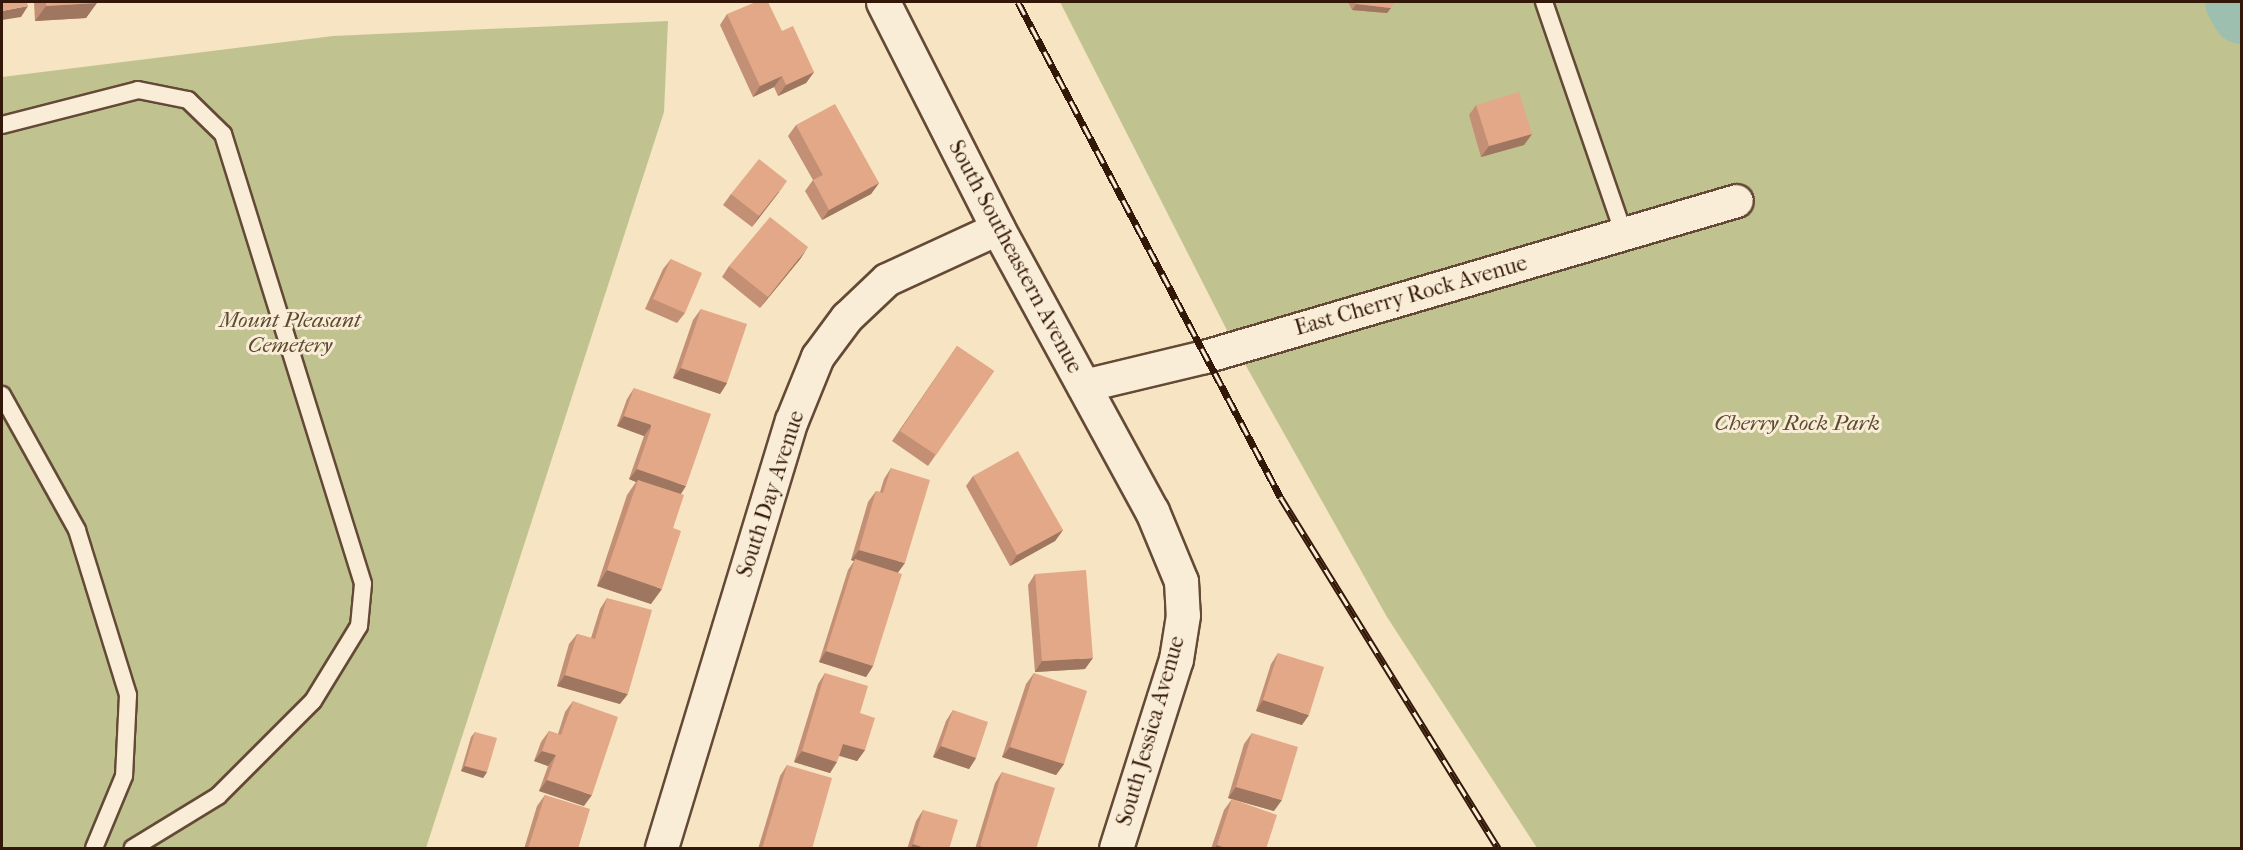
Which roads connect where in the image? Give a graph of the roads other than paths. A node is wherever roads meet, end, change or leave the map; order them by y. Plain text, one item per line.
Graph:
1 (883, 2) edge
2 (1544, 2) edge
3 (2, 125) edge
4 (1737, 201) dead end
5 (998, 229) junction
6 (1624, 234) junction
7 (1084, 386) junction
8 (2, 395) edge
9 (1152, 511) joint
10 (94, 849) edge
11 (133, 849) edge
12 (662, 849) edge
13 (1116, 849) edge

1 - 5 street, South Southeastern Avenue
2 - 6 lane
3 - 11 lane
4 - 6 street, East Cherry Rock Avenue
5 - 7 street, South Southeastern Avenue
5 - 12 street, South Day Avenue
6 - 7 street, East Cherry Rock Avenue
7 - 9 street, South Southeastern Avenue
8 - 10 lane
9 - 13 street, South Jessica Avenue

